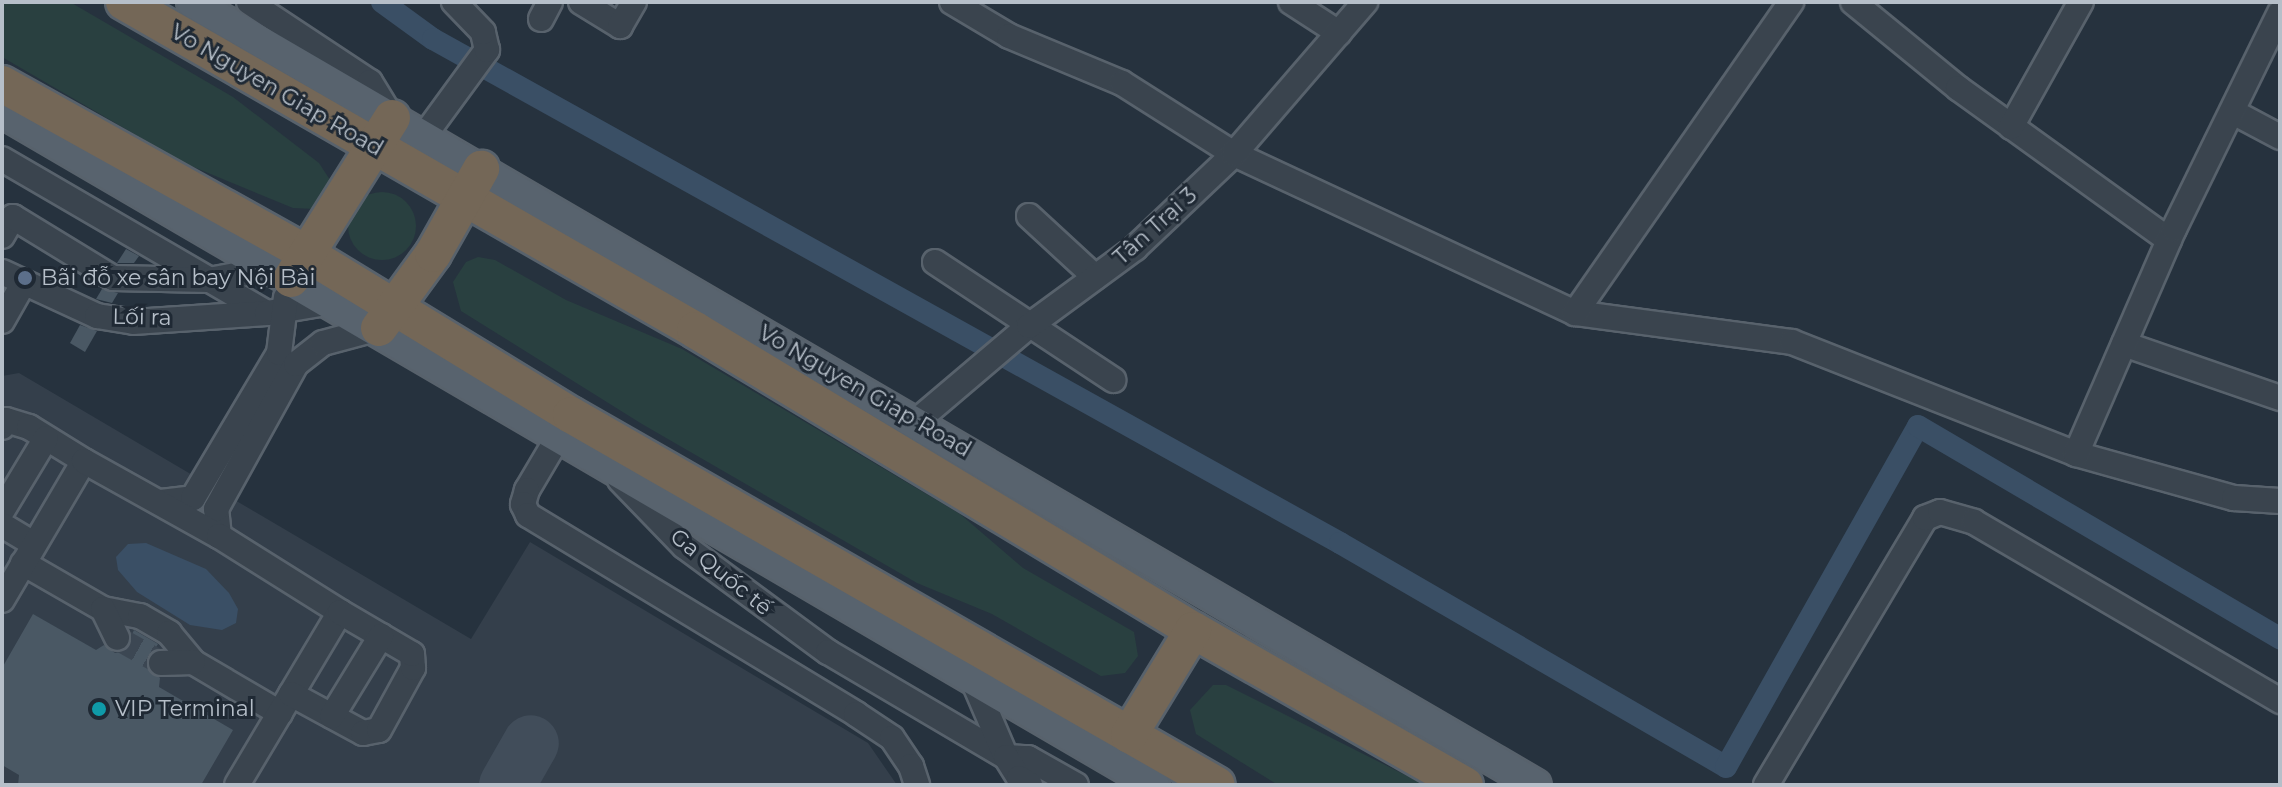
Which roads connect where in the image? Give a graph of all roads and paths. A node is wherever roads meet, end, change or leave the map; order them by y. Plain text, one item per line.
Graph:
1 (124, 2) edge
2 (192, 2) edge
3 (249, 2) edge
4 (581, 2) edge
5 (634, 2) edge
6 (952, 2) edge
7 (1291, 2) edge
8 (1365, 2) edge
9 (1791, 2) edge
10 (1853, 2) edge
11 (2081, 2) edge
12 (456, 3) edge
13 (2280, 13) edge
14 (1339, 33) junction
15 (2, 84) edge
16 (2, 112) edge
17 (2233, 112) junction
18 (2011, 127) junction
19 (383, 132) junction
20 (424, 136) junction
21 (2280, 137) edge
22 (1234, 154) junction
23 (2, 159) edge
24 (473, 184) junction
25 (1029, 216) dead end
26 (2, 236) edge
27 (2169, 240) junction
28 (935, 262) dead end
29 (1095, 277) junction
30 (13, 278) edge
31 (669, 278) junction
32 (209, 280) junction
33 (284, 285) junction
34 (1575, 313) junction
35 (389, 318) junction
36 (2, 321) edge
37 (1029, 326) junction
38 (695, 330) junction
39 (2124, 344) junction
40 (1113, 380) dead end
41 (2280, 398) edge
42 (918, 420) junction
43 (573, 426) junction
44 (2, 427) edge
45 (46, 438) junction
46 (2076, 454) junction
47 (84, 461) junction
48 (610, 469) junction
49 (2280, 501) edge
50 (161, 502) junction
51 (2, 511) edge
52 (2, 525) edge
53 (219, 536) junction
54 (29, 554) junction
55 (2, 600) edge
56 (103, 609) junction
57 (340, 612) junction
58 (1193, 630) junction
59 (381, 636) junction
60 (117, 638) tunnel mouth
61 (193, 662) junction
62 (161, 663) tunnel mouth
63 (973, 680) junction
64 (2280, 701) edge
65 (285, 704) junction
66 (332, 716) junction
67 (1129, 735) junction
68 (1006, 757) junction
69 (237, 785) edge
70 (917, 785) edge
71 (1030, 785) edge
72 (1076, 785) edge
73 (1154, 785) edge
74 (1217, 785) edge
75 (1465, 785) edge
76 (1536, 785) edge
77 (1766, 785) edge

1 - 19 highway, Vo Nguyen Giap Road
2 - 19 main road, Vo Nguyen Giap Road
3 - 19 street
4 - 5 street
6 - 22 street
7 - 14 street
8 - 14 street, Tân Trại 3
9 - 34 street
10 - 18 street
11 - 18 street
12 - 20 street
13 - 17 street
14 - 22 street, Tân Trại 3
15 - 33 highway
16 - 33 main road
17 - 21 street
17 - 27 street
18 - 27 street
19 - 20 main road, Vo Nguyen Giap Road
19 - 24 highway, Vo Nguyen Giap Road
19 - 33 highway
20 - 24 main road, Vo Nguyen Giap Road
22 - 29 street, Tân Trại 3
22 - 34 street
23 - 32 street, Lối ra
24 - 31 main road, Vo Nguyen Giap Road
24 - 35 highway
24 - 38 highway, Vo Nguyen Giap Road
25 - 29 street
26 - 32 street, Lối ra
27 - 39 street
28 - 37 street
29 - 37 street, Tân Trại 3
30 - 33 street, Lối ra
30 - 36 street, Lối ra
31 - 38 main road
31 - 42 main road, Vo Nguyen Giap Road
32 - 33 street, Lối ra
32 - 33 street, Lối ra
33 - 35 highway
33 - 35 main road
33 - 50 street
34 - 46 street
35 - 43 highway
35 - 53 street
37 - 40 street
37 - 42 street, Tân Trại 3
38 - 58 highway, Vo Nguyen Giap Road
39 - 41 street
39 - 46 street
42 - 76 main road, Vo Nguyen Giap Road
43 - 48 main road
43 - 67 highway
43 - 70 street
44 - 45 street
45 - 47 street
45 - 51 street
46 - 49 street
47 - 50 street
47 - 54 street
48 - 63 main road
48 - 68 street, Ga Quốc tế
50 - 53 street
52 - 54 street
53 - 57 street
54 - 55 street
54 - 56 street
56 - 60 street
56 - 61 street
57 - 59 street
57 - 65 street
58 - 67 highway
58 - 75 highway, Vo Nguyen Giap Road
59 - 66 street
59 - 66 street
61 - 62 street
61 - 65 street
63 - 68 street
63 - 73 main road
64 - 77 street
65 - 66 street
65 - 69 street
67 - 74 highway
68 - 71 street
68 - 72 street

